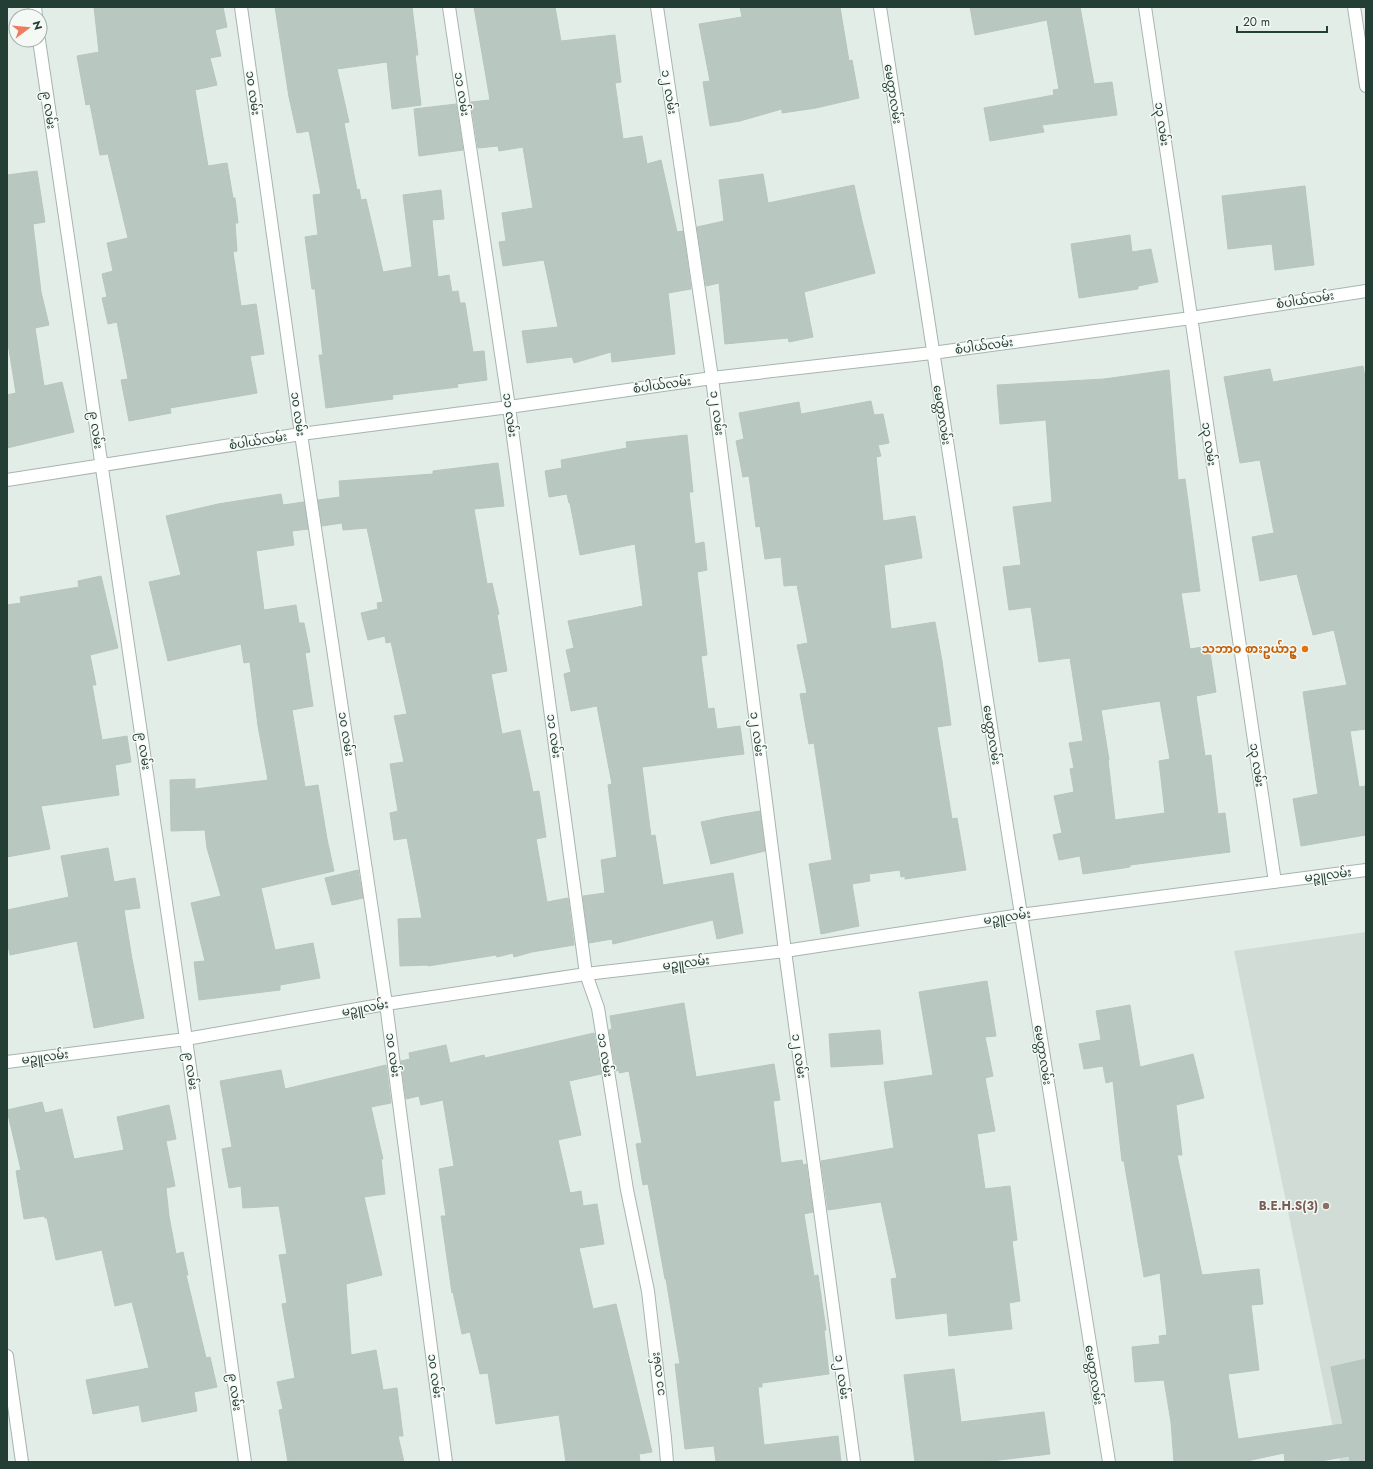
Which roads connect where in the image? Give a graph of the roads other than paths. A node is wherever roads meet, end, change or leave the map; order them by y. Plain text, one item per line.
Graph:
1 (240, 7) edge
2 (449, 7) edge
3 (657, 7) edge
4 (880, 7) edge
5 (1145, 7) edge
6 (1354, 7) edge
7 (40, 48) edge
8 (1366, 86) edge
9 (1366, 291) edge
10 (1191, 318) junction
11 (932, 353) junction
12 (712, 378) junction
13 (509, 407) junction
14 (300, 434) junction
15 (101, 466) junction
16 (7, 480) edge
17 (1366, 870) edge
18 (1275, 882) junction
19 (1020, 915) junction
20 (785, 951) junction
21 (586, 974) junction
22 (386, 1004) junction
23 (186, 1039) junction
24 (7, 1062) edge
25 (7, 1356) edge
26 (22, 1462) edge
27 (245, 1462) edge
28 (446, 1462) edge
29 (667, 1462) edge
30 (854, 1462) edge
31 (1109, 1462) edge

1 - 14 street, ၁၀ လမ်း
2 - 13 street, ၁၁ လမ်း
3 - 12 street, ၁၂ လမ်း
4 - 11 street, မေတ္တာလမ်း
5 - 10 street, ၁၃ လမ်း
6 - 8 street
7 - 15 street, ၉ လမ်း
9 - 10 street, စံပါယ်လမ်း
10 - 11 street, စံပါယ်လမ်း
10 - 18 street, ၁၃ လမ်း
11 - 12 street, စံပါယ်လမ်း
11 - 19 street, မေတ္တာလမ်း
12 - 13 street, စံပါယ်လမ်း
12 - 20 street, ၁၂ လမ်း
13 - 14 street, စံပါယ်လမ်း
13 - 21 street, ၁၁ လမ်း
14 - 15 street, စံပါယ်လမ်း
14 - 22 street, ၁၀ လမ်း
15 - 16 street, စံပါယ်လမ်း
15 - 23 street, ၉ လမ်း
17 - 18 street, မဉ္ဇူလမ်း
18 - 19 street, မဉ္ဇူလမ်း
19 - 20 street, မဉ္ဇူလမ်း
19 - 31 street, မေတ္တာလမ်း
20 - 21 street, မဉ္ဇူလမ်း
20 - 30 street, ၁၂ လမ်း
21 - 22 street, မဉ္ဇူလမ်း
21 - 29 street, ၁၁ လမ်း
22 - 23 street, မဉ္ဇူလမ်း
22 - 28 street, ၁၀ လမ်း
23 - 24 street, မဉ္ဇူလမ်း
23 - 27 street, ၉ လမ်း
25 - 26 street

